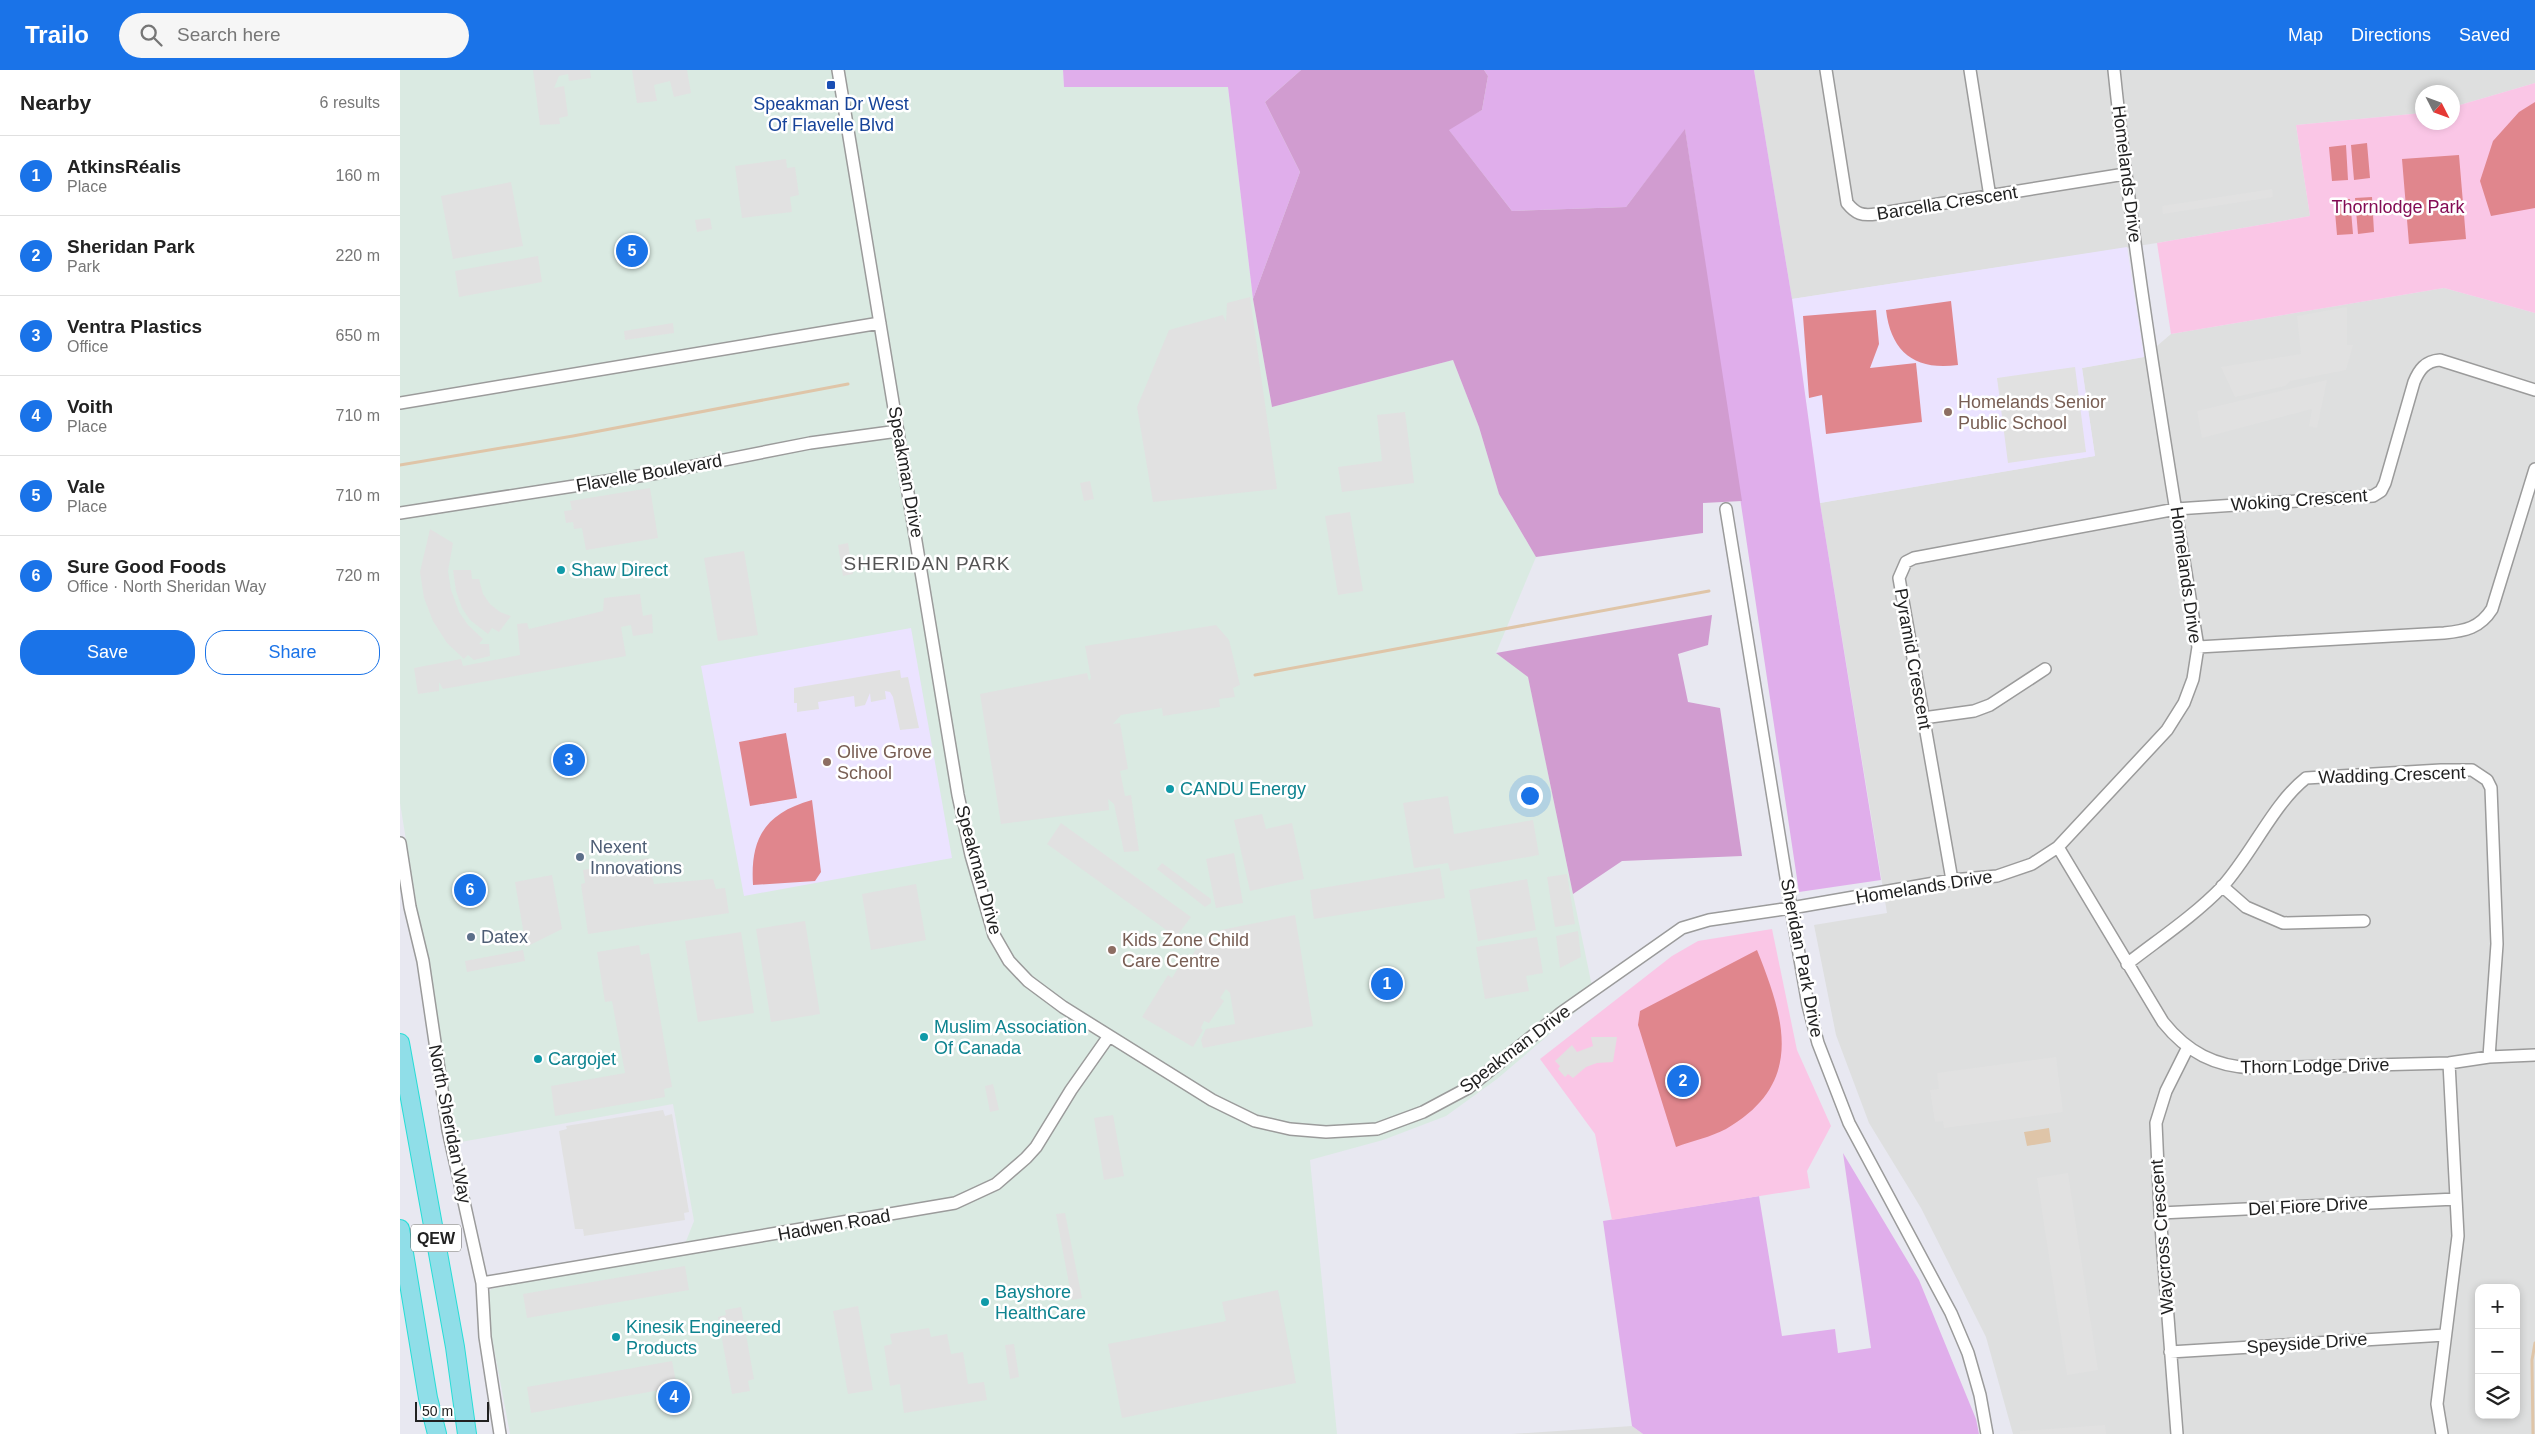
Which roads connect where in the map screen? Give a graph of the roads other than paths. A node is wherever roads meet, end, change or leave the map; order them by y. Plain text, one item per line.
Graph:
1 (838, 70) edge
2 (1826, 70) edge
3 (1970, 70) edge
4 (2114, 70) edge
5 (2125, 174) junction
6 (1990, 197) junction
7 (880, 323) junction
8 (2535, 390) edge
9 (400, 403) edge
10 (898, 431) junction
11 (2535, 469) edge
12 (1726, 509) dead end
13 (2176, 509) junction
14 (400, 513) edge
15 (2198, 647) junction
16 (2045, 669) dead end
17 (1923, 718) junction
18 (400, 843) edge
19 (2058, 847) junction
20 (1952, 880) junction
21 (2222, 886) junction
22 (1791, 908) junction
23 (2364, 921) dead end
24 (2128, 964) junction
25 (1109, 1036) junction
26 (400, 1043) edge
27 (2188, 1047) junction
28 (2535, 1055) edge
29 (2488, 1057) junction
30 (2449, 1063) junction
31 (2456, 1199) junction
32 (2160, 1213) junction
33 (400, 1228) edge
34 (482, 1283) junction
35 (2445, 1335) junction
36 (2170, 1352) junction
37 (428, 1398) junction
38 (424, 1434) edge
39 (437, 1434) edge
40 (467, 1434) edge
41 (500, 1434) edge
42 (1988, 1434) edge
43 (2177, 1434) edge
44 (2442, 1434) edge

1 - 7 street, Speakman Drive
2 - 6 street, Barcella Crescent
3 - 6 street
4 - 5 street, Homelands Drive
5 - 6 street, Barcella Crescent
5 - 13 street, Homelands Drive
7 - 9 street
7 - 10 street, Speakman Drive
8 - 13 street, Woking Crescent
10 - 14 street, Flavelle Boulevard
10 - 25 street, Speakman Drive
11 - 15 street
12 - 22 street, Sheridan Park Drive
13 - 15 street, Homelands Drive
13 - 17 street, Pyramid Crescent
15 - 19 street, Homelands Drive
16 - 17 street
17 - 20 street, Pyramid Crescent
18 - 34 street, North Sheridan Way
19 - 20 street, Homelands Drive
19 - 24 street, Thorn Lodge Drive
20 - 22 street, Homelands Drive
21 - 23 street
21 - 24 street, Wadding Crescent
21 - 29 street, Wadding Crescent
22 - 25 street, Speakman Drive
22 - 42 street, Sheridan Park Drive
24 - 27 street, Thorn Lodge Drive
25 - 34 street, Hadwen Road
26 - 40 highway, QEW
27 - 30 street, Thorn Lodge Drive
27 - 32 street, Waycross Crescent
28 - 29 street, Thorn Lodge Drive
29 - 30 street, Thorn Lodge Drive
30 - 31 street
31 - 32 street, Del Fiore Drive
31 - 35 street
32 - 36 street, Waycross Crescent
33 - 37 highway, QEW
34 - 41 street, North Sheridan Way
35 - 36 street, Speyside Drive
35 - 44 street
36 - 43 street, Waycross Crescent
37 - 38 highway
37 - 39 highway, QEW

